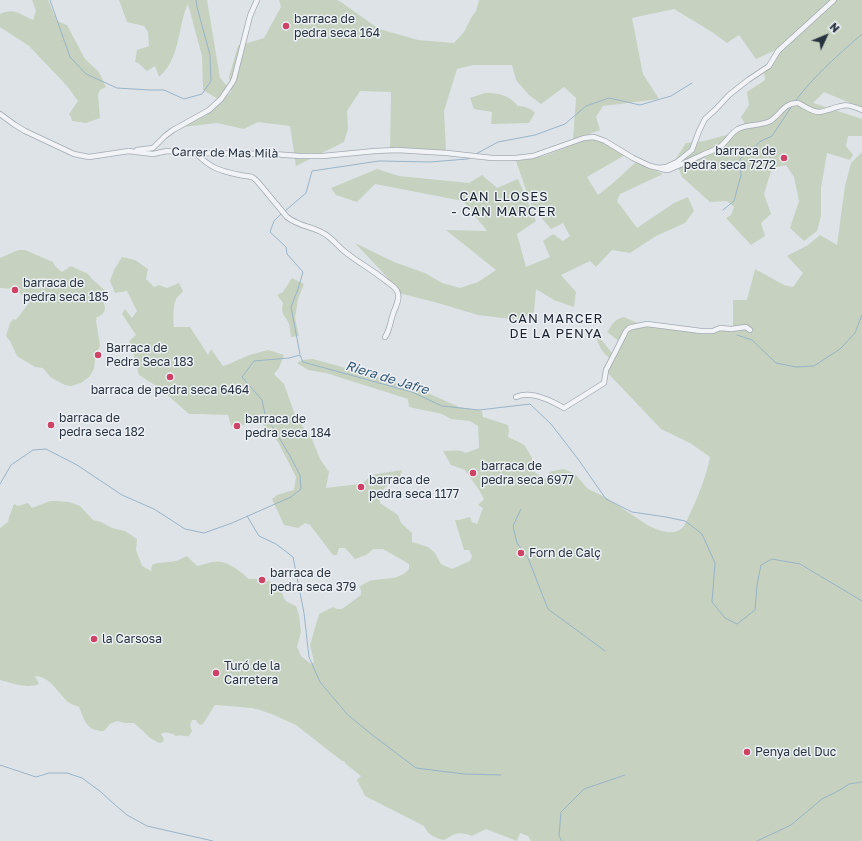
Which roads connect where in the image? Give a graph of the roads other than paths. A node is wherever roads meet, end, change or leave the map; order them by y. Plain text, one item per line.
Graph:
1 (257, 0) edge
2 (834, 0) edge
3 (862, 110) edge
4 (0, 114) edge
5 (128, 151) junction
6 (196, 153) junction
7 (659, 168) junction
8 (750, 330) dead end
9 (385, 337) dead end
10 (516, 397) dead end

1 - 5 street
2 - 7 street
3 - 7 street
4 - 5 street
5 - 6 street, Carrer de Mas Milà
6 - 7 street, Carrer de Mas Milà
6 - 9 street
8 - 10 street

